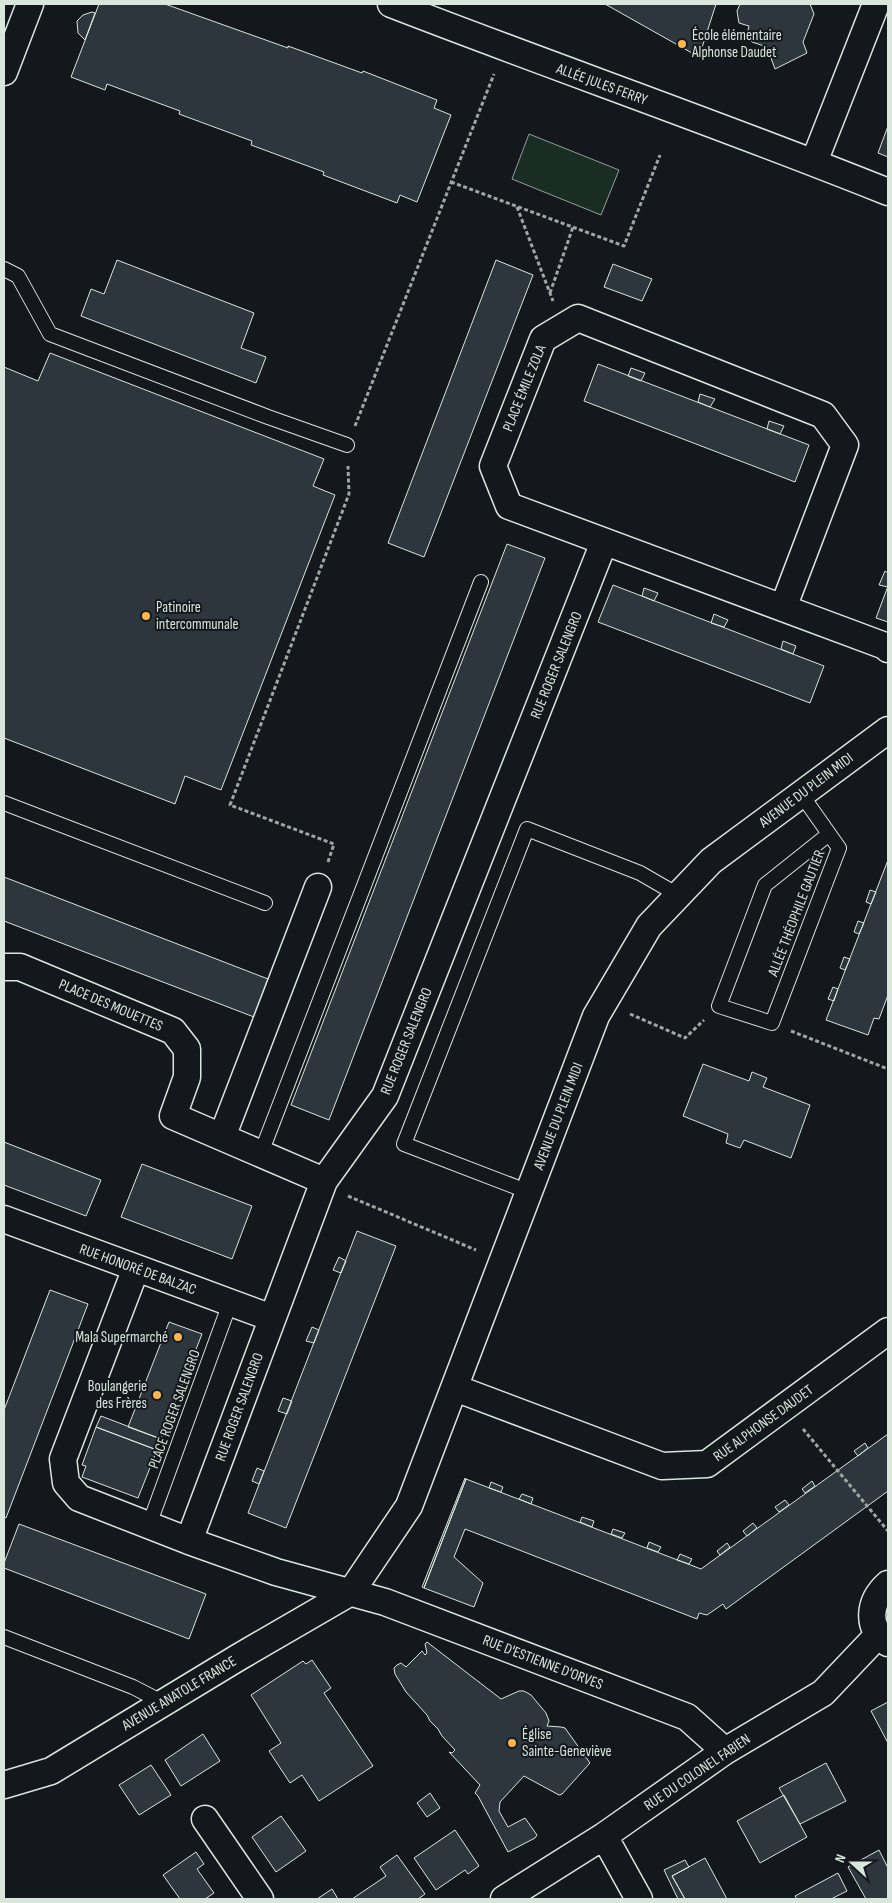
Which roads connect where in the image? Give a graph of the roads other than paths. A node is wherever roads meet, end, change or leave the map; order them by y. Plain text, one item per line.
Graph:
1 (30, 4) edge
2 (391, 4) edge
3 (876, 4) edge
4 (4, 72) edge
5 (814, 162) junction
6 (888, 192) edge
7 (4, 269) edge
8 (348, 445) road end
9 (604, 542) junction
10 (481, 582) dead end
11 (783, 608) junction
12 (888, 649) edge
13 (888, 730) edge
14 (801, 794) junction
15 (4, 803) edge
16 (829, 834) junction
17 (318, 887) road end
18 (678, 895) junction
19 (265, 903) dead end
20 (4, 967) edge
21 (222, 1137) junction
22 (261, 1154) junction
23 (324, 1180) junction
24 (528, 1192) junction
25 (4, 1219) edge
26 (136, 1268) junction
27 (230, 1303) junction
28 (272, 1318) junction
29 (888, 1331) edge
30 (455, 1388) junction
31 (149, 1525) junction
32 (189, 1541) junction
33 (888, 1584) edge
34 (351, 1592) junction
35 (4, 1637) edge
36 (883, 1638) edge
37 (164, 1703) junction
38 (725, 1751) junction
39 (4, 1785) edge
40 (205, 1820) dead end
41 (604, 1836) junction
42 (260, 1899) edge
43 (504, 1899) edge
44 (639, 1899) edge

1 - 4 street
2 - 5 street, ALLÉE JULES FERRY
3 - 5 street
5 - 6 street, ALLÉE JULES FERRY
7 - 8 lane
9 - 11 street, PLACE ÉMILE ZOLA
9 - 11 street, PLACE ÉMILE ZOLA
9 - 23 street, RUE ROGER SALENGRO
10 - 22 lane
11 - 12 street, PLACE ÉMILE ZOLA
13 - 14 street, AVENUE DU PLEIN MIDI
14 - 16 lane, ALLÉE THÉOPHILE GAUTIER
14 - 18 street, AVENUE DU PLEIN MIDI
15 - 19 lane
16 - 16 lane, ALLÉE THÉOPHILE GAUTIER
17 - 21 street
18 - 24 street, AVENUE DU PLEIN MIDI
18 - 24 lane
20 - 21 street, PLACE DES MOUETTES
21 - 22 street, PLACE DES MOUETTES
22 - 23 street, PLACE DES MOUETTES
23 - 28 street, RUE ROGER SALENGRO
24 - 30 street, AVENUE DU PLEIN MIDI
25 - 26 street, RUE HONORÉ DE BALZAC
26 - 27 street, RUE HONORÉ DE BALZAC
26 - 31 street
27 - 28 street, RUE HONORÉ DE BALZAC
27 - 31 lane, PLACE ROGER SALENGRO
28 - 32 street, RUE ROGER SALENGRO
29 - 30 street, RUE ALPHONSE DAUDET
30 - 34 street, AVENUE DU PLEIN MIDI
31 - 32 street
32 - 34 street
33 - 36 street, RUE DU COLONEL FABIEN
34 - 37 street, AVENUE ANATOLE FRANCE
34 - 38 street, RUE D'ESTIENNE D'ORVES
35 - 37 lane
36 - 38 street, RUE DU COLONEL FABIEN
37 - 39 street, AVENUE ANATOLE FRANCE
38 - 41 street, RUE DU COLONEL FABIEN
40 - 42 street
41 - 43 street, RUE DU COLONEL FABIEN
41 - 44 street

